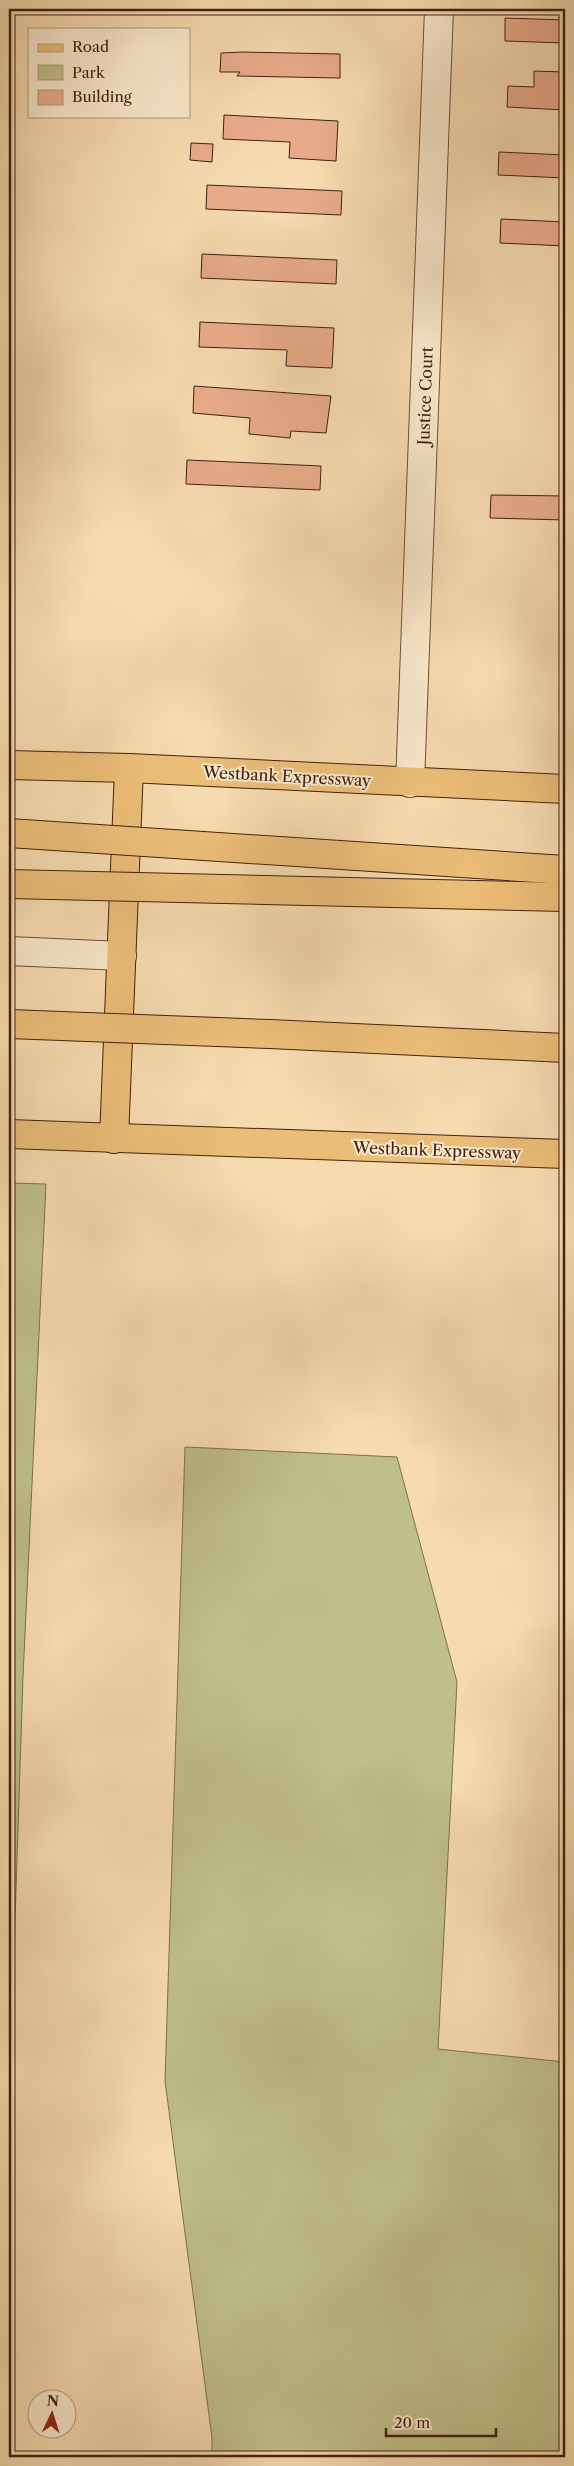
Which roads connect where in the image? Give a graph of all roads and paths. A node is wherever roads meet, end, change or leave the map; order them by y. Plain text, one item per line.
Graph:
1 (439, 9) edge
2 (9, 765) edge
3 (129, 768) junction
4 (410, 783) junction
5 (565, 789) edge
6 (9, 833) edge
7 (565, 870) edge
8 (9, 884) edge
9 (565, 897) edge
10 (9, 951) edge
11 (122, 956) junction
12 (9, 1024) edge
13 (270, 1034) junction
14 (9, 1038) edge
15 (565, 1048) edge
16 (9, 1134) edge
17 (114, 1139) junction
18 (565, 1154) edge

1 - 4 street, Justice Court
2 - 3 main road, Westbank Expressway
3 - 4 main road, Westbank Expressway
3 - 11 main road
4 - 5 main road, Westbank Expressway
6 - 7 main road, bridge
8 - 9 main road, bridge
10 - 11 street
11 - 17 main road
12 - 13 main road, bridge
13 - 14 main road, bridge
13 - 15 main road
16 - 17 main road, Westbank Expressway
17 - 18 main road, Westbank Expressway

